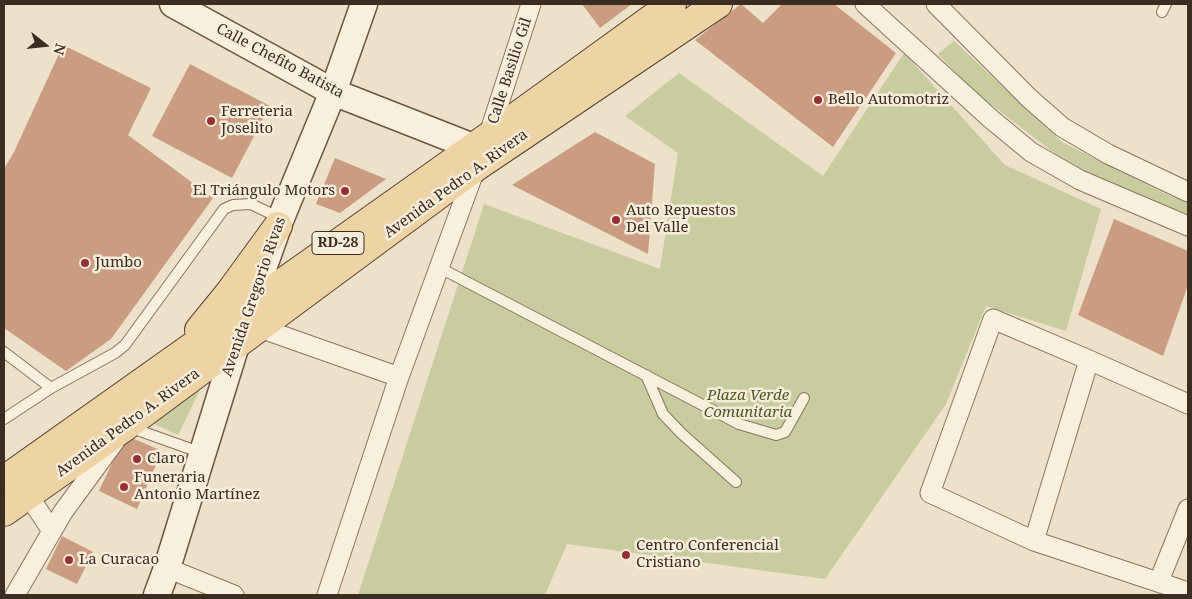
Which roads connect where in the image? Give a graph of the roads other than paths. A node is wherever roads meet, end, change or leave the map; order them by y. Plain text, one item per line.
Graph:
1 (173, 4) edge
2 (364, 4) edge
3 (531, 4) edge
4 (672, 4) edge
5 (718, 4) edge
6 (865, 4) edge
7 (936, 4) edge
8 (333, 92) junction
9 (479, 151) junction
10 (1188, 192) edge
11 (280, 222) junction
12 (1188, 226) edge
13 (440, 268) junction
14 (255, 316) junction
15 (236, 345) junction
16 (4, 352) edge
17 (179, 356) junction
18 (1089, 360) junction
19 (646, 375) junction
20 (399, 377) junction
21 (51, 388) junction
22 (804, 398) dead end
23 (1188, 404) edge
24 (4, 419) edge
25 (126, 426) junction
26 (202, 453) junction
27 (4, 480) edge
28 (736, 482) dead end
29 (28, 495) junction
30 (1188, 509) edge
31 (4, 512) edge
32 (52, 531) junction
33 (1034, 541) junction
34 (167, 568) junction
35 (1158, 581) junction
36 (1188, 592) edge
37 (14, 595) edge
38 (157, 595) edge
39 (234, 595) edge
40 (327, 595) edge

1 - 8 main road, Calle Chefito Batista
2 - 8 main road, Avenida Gregorio Rivas
3 - 9 street, Calle Basilio Gil
4 - 9 main road, Avenida Pedro A. Rivera / RD-28
5 - 9 main road, Avenida Pedro A. Rivera / RD-28
6 - 12 street
7 - 10 street
8 - 9 main road, Calle Chefito Batista
8 - 11 main road, Avenida Gregorio Rivas
9 - 13 street, Calle Basilio Gil
9 - 14 main road, Avenida Pedro A. Rivera / RD-28
11 - 14 main road, Avenida Gregorio Rivas
11 - 17 main road
11 - 21 lane
13 - 19 lane
13 - 20 street, Calle Basilio Gil
14 - 15 main road, Avenida Pedro A. Rivera / RD-28
14 - 17 main road, Avenida Pedro A. Rivera / RD-28
14 - 20 street
15 - 25 main road, Avenida Pedro A. Rivera / RD-28
15 - 26 main road, Avenida Gregorio Rivas
16 - 21 lane
17 - 27 main road, Avenida Pedro A. Rivera / RD-28
18 - 23 street
18 - 33 street
18 - 33 street
19 - 22 lane
19 - 28 lane
20 - 40 street, Calle Basilio Gil
21 - 24 lane
25 - 26 lane
25 - 29 main road, Avenida Pedro A. Rivera / RD-28
25 - 32 street
26 - 34 main road, Avenida Gregorio Rivas
29 - 31 main road, Avenida Pedro A. Rivera / RD-28
29 - 32 street
30 - 35 street
32 - 37 street
33 - 35 street
34 - 38 main road, Avenida Gregorio Rivas
34 - 39 street
35 - 36 street

